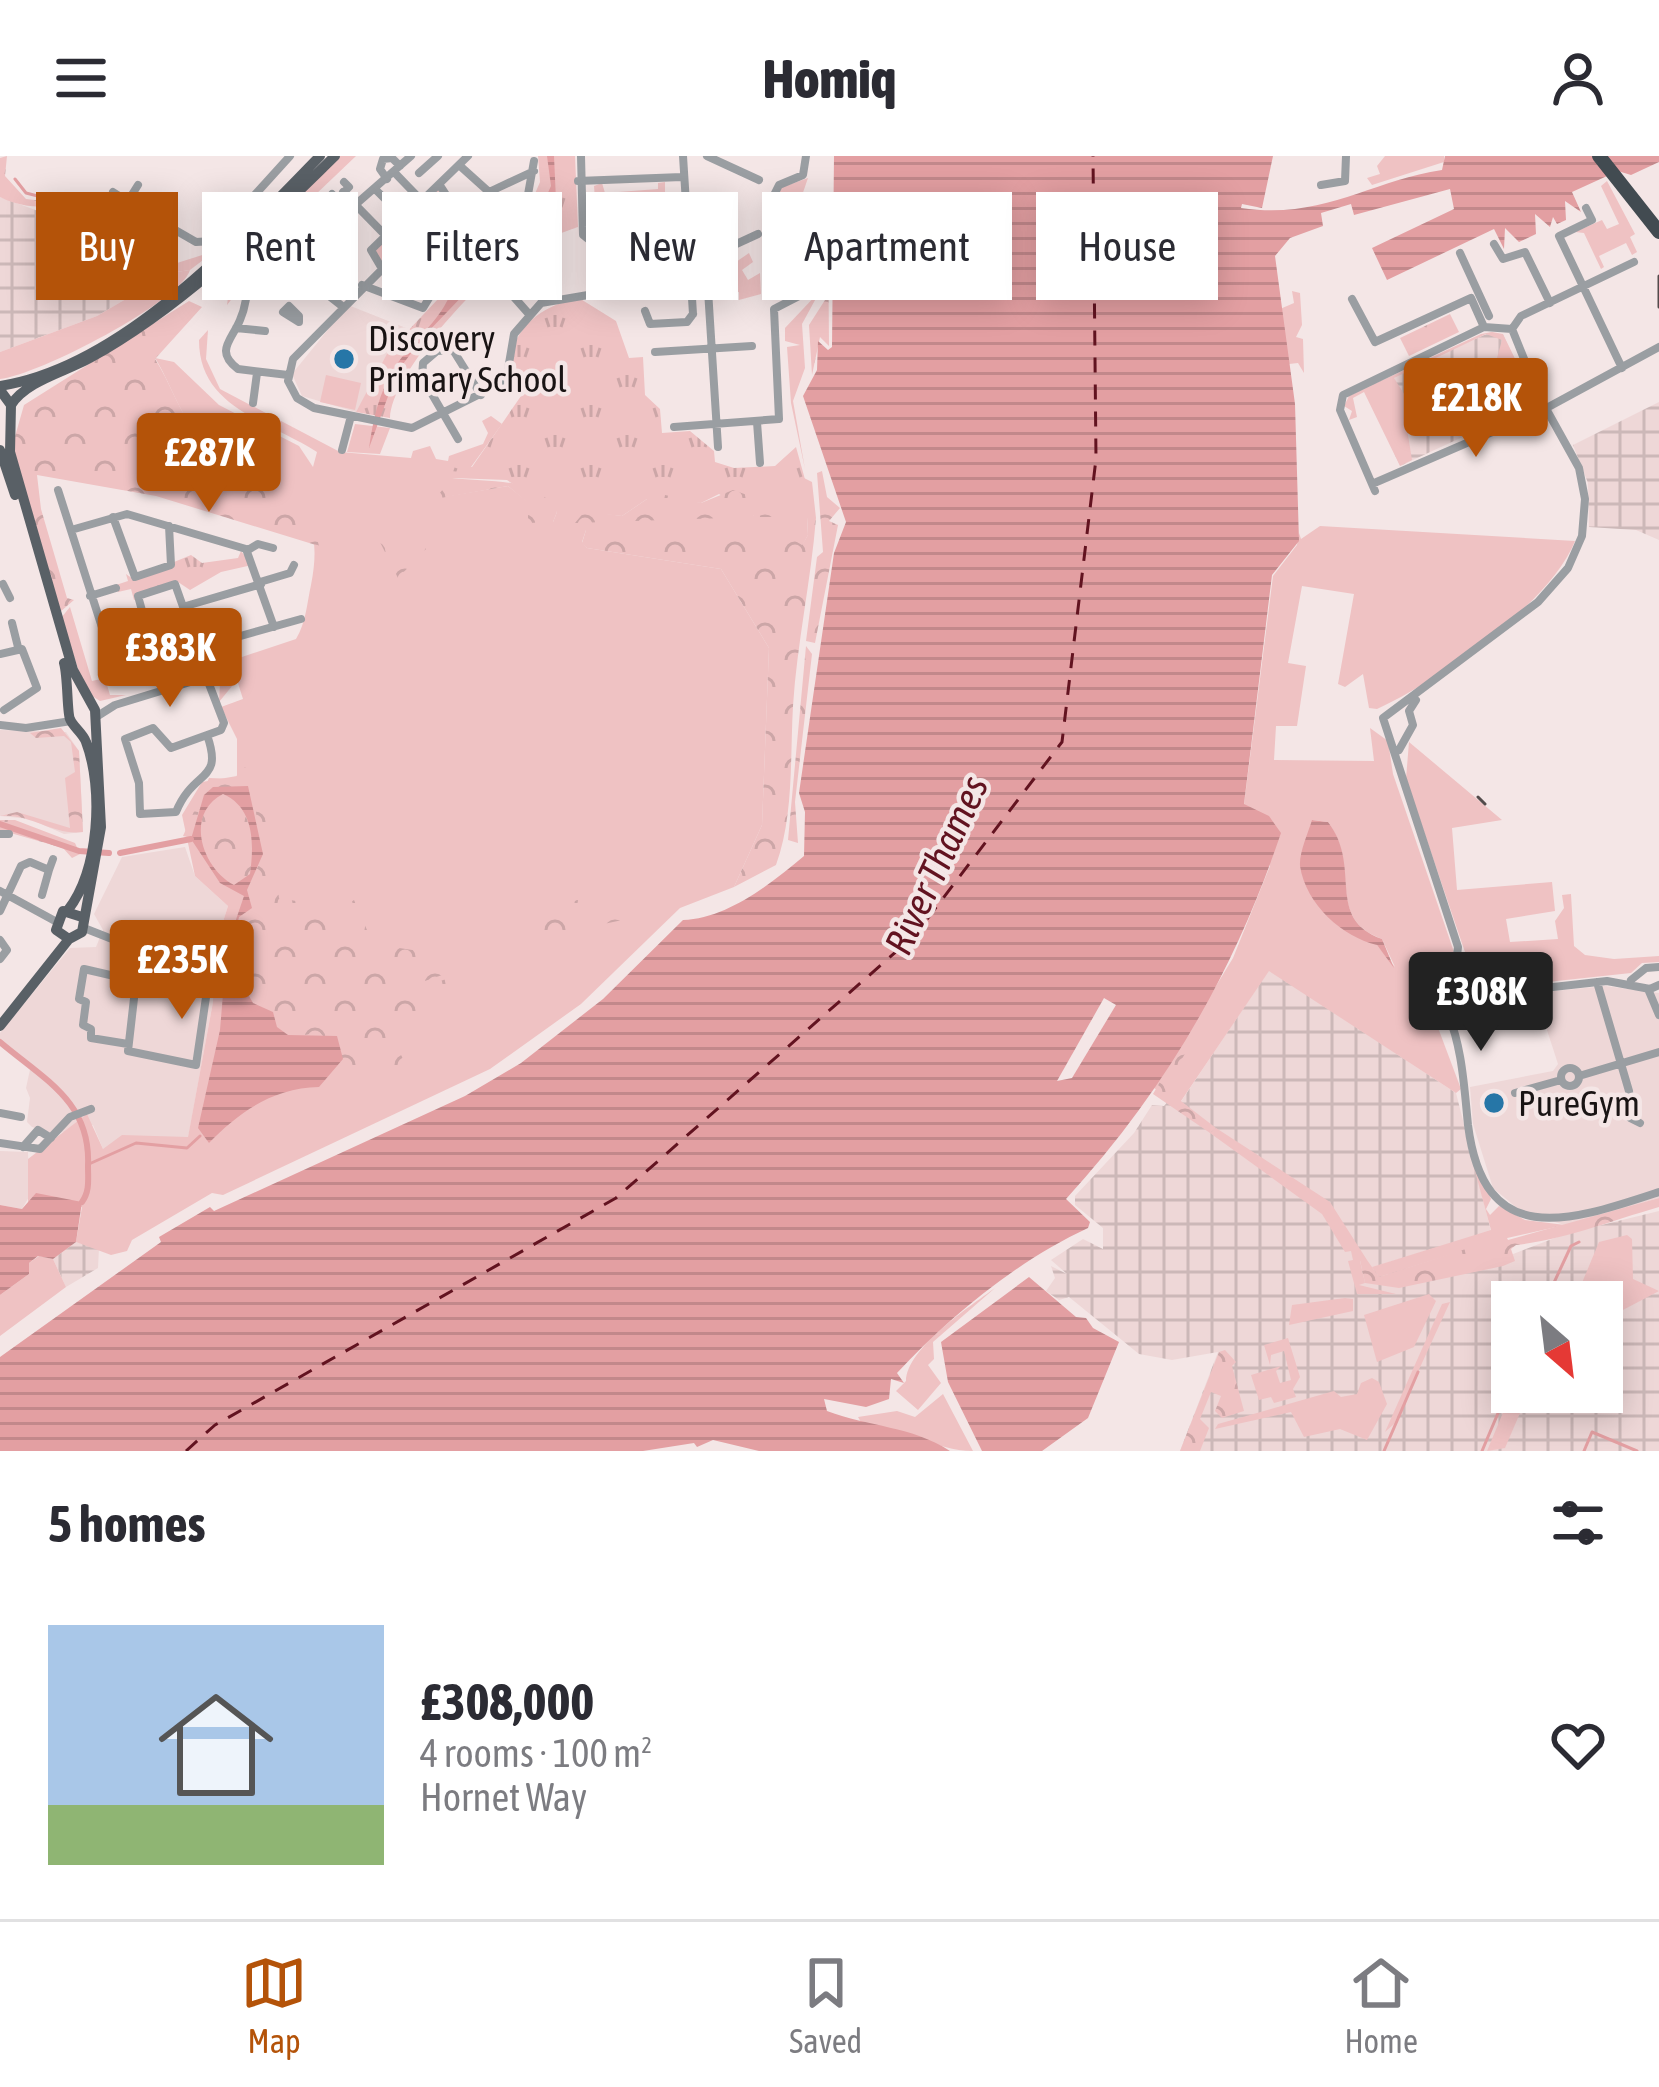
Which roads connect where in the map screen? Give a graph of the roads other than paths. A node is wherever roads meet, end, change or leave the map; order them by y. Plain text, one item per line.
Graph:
1 (290, 156) edge
2 (320, 156) edge
3 (335, 156) edge
4 (411, 156) edge
5 (468, 156) edge
6 (581, 156) edge
7 (683, 156) edge
8 (707, 156) edge
9 (806, 156) edge
10 (1346, 156) edge
11 (1599, 156) edge
12 (434, 157) edge
13 (733, 160) edge
14 (459, 165) junction
15 (394, 172) junction
16 (419, 173) dead end
17 (682, 177) junction
18 (759, 180) dead end
19 (578, 181) junction
20 (439, 184) junction
21 (138, 185) dead end
22 (1321, 185) dead end
23 (340, 189) dead end
24 (376, 190) junction
25 (134, 192) edge
26 (343, 192) edge
27 (413, 192) edge
28 (431, 192) edge
29 (446, 192) edge
30 (529, 192) edge
31 (683, 192) edge
32 (382, 196) edge
33 (358, 204) edge
34 (358, 208) edge
35 (1586, 208) dead end
36 (584, 223) joint
37 (1659, 229) edge
38 (586, 230) edge
39 (178, 232) edge
40 (382, 232) edge
41 (758, 233) dead end
42 (382, 240) edge
43 (738, 243) edge
44 (1494, 244) dead end
45 (1460, 253) dead end
46 (1634, 262) dead end
47 (380, 267) joint
48 (362, 285) junction
49 (1583, 286) junction
50 (586, 290) edge
51 (382, 293) edge
52 (1352, 299) dead end
53 (241, 300) edge
54 (336, 300) edge
55 (399, 300) edge
56 (427, 300) edge
57 (517, 300) edge
58 (691, 300) edge
59 (709, 300) edge
60 (1550, 302) junction
61 (342, 306) junction
62 (645, 311) dead end
63 (529, 313) junction
64 (710, 313) junction
65 (693, 314) junction
66 (1489, 316) dead end
67 (299, 322) dead end
68 (1484, 327) junction
69 (236, 328) junction
70 (1512, 329) junction
71 (252, 332) dead end
72 (314, 336) junction
73 (1659, 343) edge
74 (752, 346) dead end
75 (712, 348) junction
76 (655, 352) dead end
77 (1622, 368) junction
78 (257, 373) junction
79 (288, 375) junction
80 (0, 388) edge
81 (481, 395) junction
82 (254, 403) dead end
83 (11, 405) junction
84 (1544, 407) junction
85 (446, 413) junction
86 (346, 416) junction
87 (10, 420) junction
88 (757, 422) junction
89 (716, 424) junction
90 (674, 427) dead end
91 (0, 434) edge
92 (458, 439) dead end
93 (718, 447) dead end
94 (342, 450) dead end
95 (0, 451) edge
96 (760, 463) dead end
97 (58, 490) dead end
98 (113, 518) junction
99 (170, 526) junction
100 (70, 530) junction
101 (273, 548) dead end
102 (248, 550) junction
103 (294, 565) dead end
104 (1, 583) edge
105 (261, 583) junction
106 (116, 588) dead end
107 (90, 596) junction
108 (10, 598) dead end
109 (186, 606) junction
110 (301, 619) dead end
111 (12, 623) dead end
112 (274, 627) junction
113 (18, 647) junction
114 (199, 649) junction
115 (0, 654) edge
116 (156, 662) junction
117 (212, 675) junction
118 (1421, 694) junction
119 (1398, 706) junction
120 (1409, 711) junction
121 (92, 712) junction
122 (3, 713) edge
123 (72, 715) junction
124 (207, 735) junction
125 (1405, 735) junction
126 (1393, 736) junction
127 (1398, 751) junction
128 (94, 852) junction
129 (52, 859) dead end
130 (49, 870) junction
131 (4, 893) edge
132 (42, 895) dead end
133 (0, 911) edge
134 (69, 925) junction
135 (0, 940) edge
136 (148, 954) junction
137 (0, 959) edge
138 (1657, 968) edge
139 (1455, 973) junction
140 (1641, 973) junction
141 (1630, 981) junction
142 (1597, 982) junction
143 (1445, 986) junction
144 (137, 987) junction
145 (1458, 987) junction
146 (1645, 987) junction
147 (1659, 989) edge
148 (1476, 993) junction
149 (1459, 1003) junction
150 (1444, 1005) junction
151 (0, 1015) edge
152 (1659, 1015) edge
153 (1452, 1022) junction
154 (0, 1026) edge
155 (132, 1050) junction
156 (1659, 1052) edge
157 (1621, 1063) junction
158 (1515, 1093) dead end
159 (1631, 1096) dead end
160 (88, 1110) dead end
161 (0, 1113) edge
162 (21, 1117) dead end
163 (51, 1138) junction
164 (0, 1142) edge
165 (23, 1147) junction
166 (1659, 1192) edge

1 - 39 street
2 - 80 main road
3 - 83 main road
4 - 15 street
5 - 14 street
6 - 19 street
7 - 17 street
8 - 13 street
9 - 88 street
10 - 22 street
11 - 37 highway
12 - 16 street
13 - 18 street
14 - 20 street
14 - 30 street
15 - 24 street
15 - 27 street
17 - 19 street
17 - 31 street
19 - 36 street
20 - 28 street
20 - 29 street
21 - 25 street
23 - 26 street
24 - 32 street
24 - 33 street
34 - 40 street
35 - 49 street
36 - 38 street
41 - 43 street
42 - 47 street
44 - 60 street
45 - 66 street
46 - 49 street
47 - 48 street
48 - 51 street
48 - 61 street
49 - 60 street
49 - 77 street
50 - 63 street
52 - 68 street
53 - 69 street
54 - 61 street
55 - 56 street
57 - 63 street
58 - 65 street
59 - 64 street
60 - 70 street
61 - 72 street
62 - 65 street
63 - 81 street
64 - 65 street
64 - 75 street
67 - 72 street
68 - 70 street
68 - 84 street
69 - 71 street
69 - 78 street
70 - 84 street
72 - 79 street
73 - 77 street
74 - 75 street
75 - 76 street
75 - 89 street
77 - 84 street
78 - 79 street
78 - 82 street
79 - 86 street
80 - 83 main road
81 - 85 street
81 - 85 street
83 - 87 main road
84 - 118 street
85 - 86 street
85 - 92 street
86 - 94 street
87 - 91 main road
87 - 121 main road
88 - 89 street
88 - 96 street
89 - 90 street
89 - 93 street
95 - 123 main road
97 - 100 street
98 - 99 street
98 - 99 street
98 - 100 street
99 - 102 street
100 - 107 street
101 - 102 street
102 - 105 street
103 - 105 street
104 - 108 street
105 - 109 street
105 - 112 street
106 - 107 street
107 - 116 street
109 - 114 street
109 - 116 street
110 - 112 street
111 - 113 street
112 - 114 street
113 - 115 street
113 - 122 street
114 - 116 street
114 - 117 street
117 - 121 street
117 - 124 street
118 - 119 street
118 - 120 street
119 - 120 street
119 - 126 street
120 - 125 street
121 - 123 main road
121 - 123 main road
121 - 128 main road
122 - 123 street
123 - 128 main road
124 - 124 street
125 - 126 street
125 - 127 street
126 - 127 street
127 - 139 street
128 - 134 main road
129 - 130 street
130 - 131 street
130 - 132 street
131 - 133 street
131 - 134 street
134 - 136 street
134 - 151 main road
134 - 154 main road
135 - 137 street
136 - 144 street
136 - 155 street
138 - 140 street
139 - 143 street
139 - 145 street
140 - 141 street
140 - 146 street
141 - 142 street
141 - 146 street
142 - 148 street
142 - 157 street
143 - 145 street
143 - 150 street
144 - 155 street
144 - 155 street
145 - 148 street
145 - 149 street
146 - 147 street
146 - 152 street
148 - 149 street
149 - 150 street
149 - 153 street
150 - 153 street
153 - 166 street
156 - 157 street
157 - 158 street
157 - 159 street
160 - 163 street
161 - 162 street
163 - 165 street
163 - 165 street
164 - 165 street

